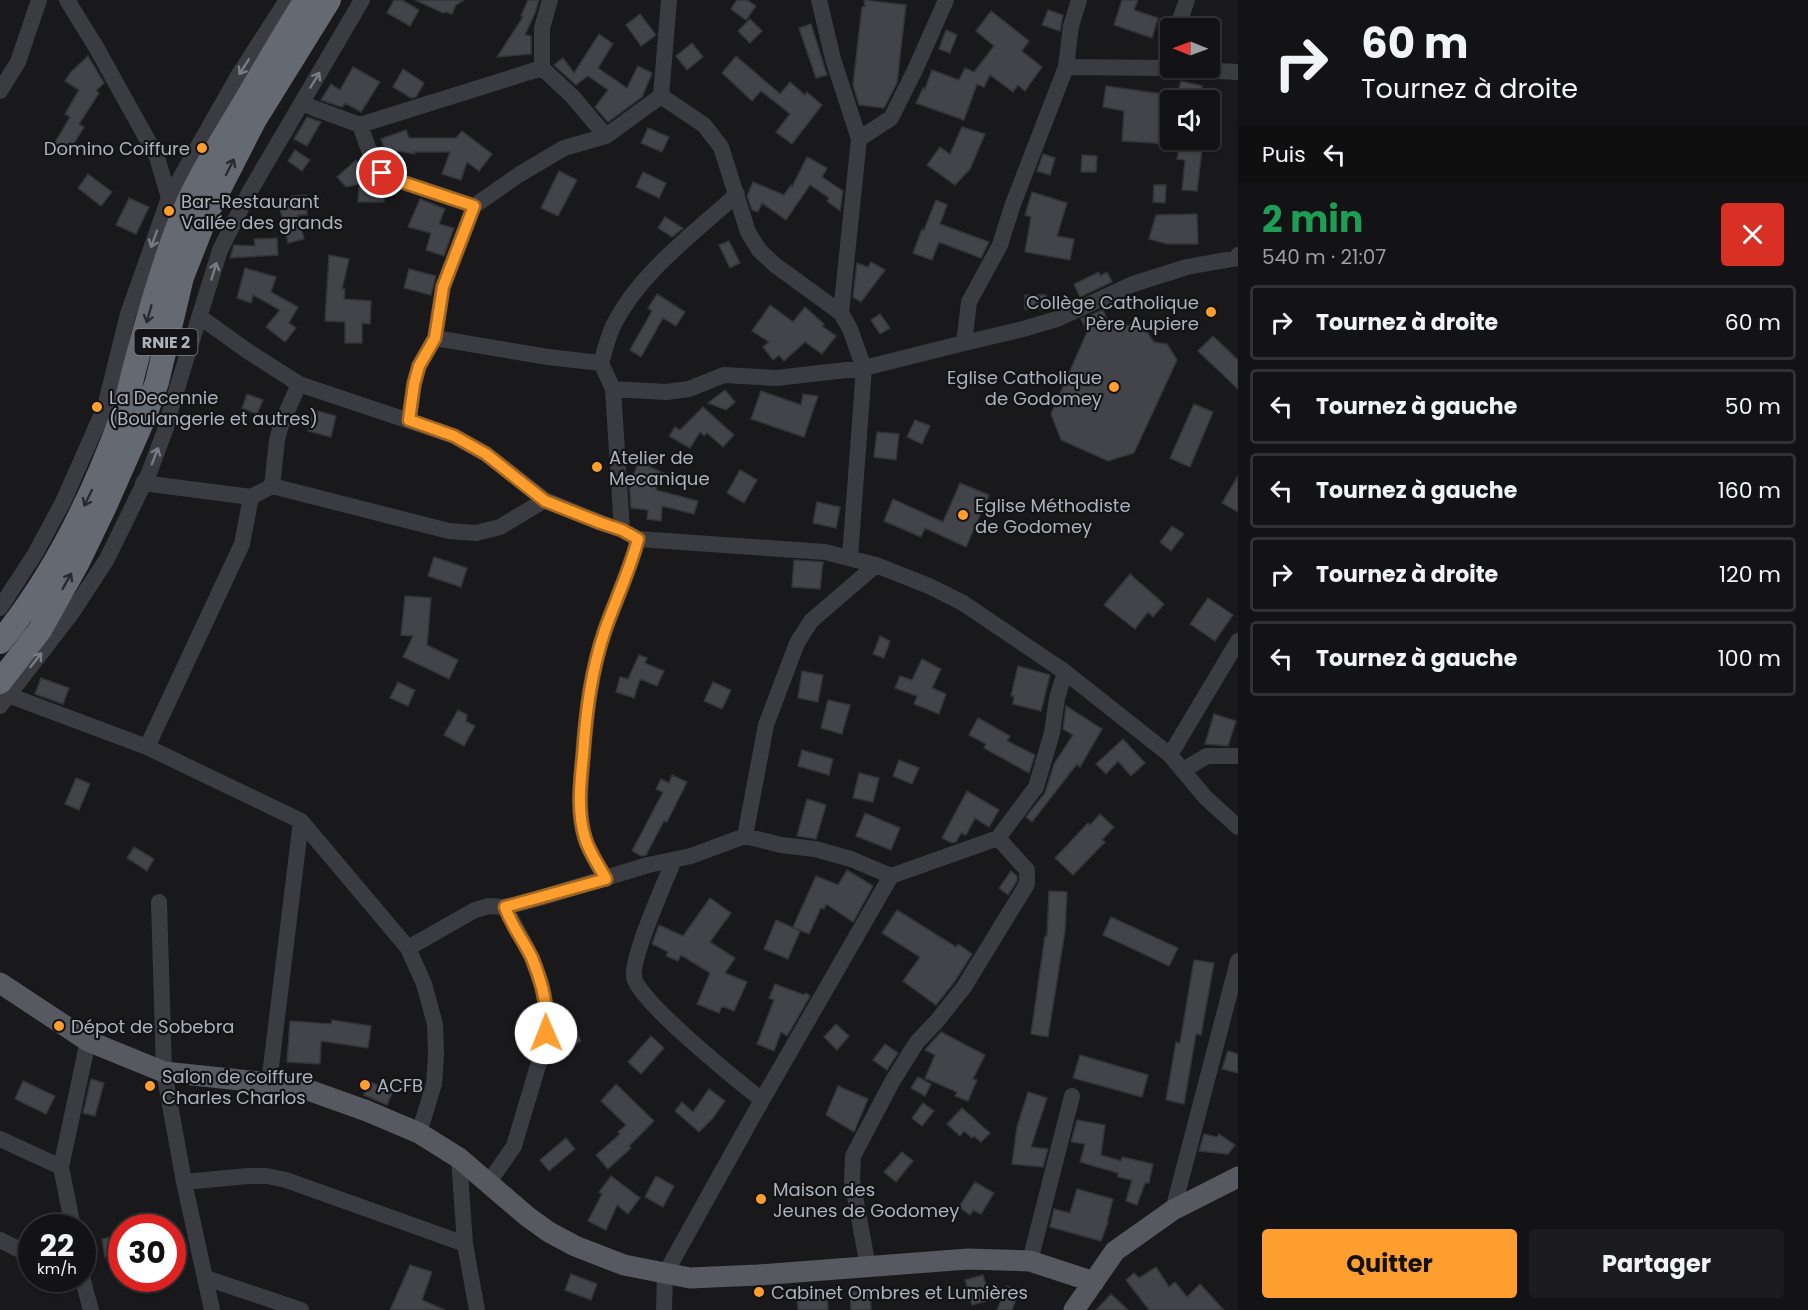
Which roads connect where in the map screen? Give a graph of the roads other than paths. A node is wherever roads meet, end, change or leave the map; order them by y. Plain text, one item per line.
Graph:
1 (39, 0) edge
2 (67, 0) edge
3 (287, 0) edge
4 (306, 0) edge
5 (329, 0) edge
6 (362, 0) edge
7 (550, 0) edge
8 (669, 0) edge
9 (819, 0) edge
10 (946, 0) edge
11 (1079, 0) edge
12 (1187, 0) edge
13 (1181, 18) edge
14 (1066, 67) junction
15 (542, 68) junction
16 (1160, 68) edge
17 (1220, 71) edge
18 (1238, 72) edge
19 (0, 92) edge
20 (661, 96) junction
21 (302, 102) junction
22 (360, 124) junction
23 (606, 136) junction
24 (859, 139) junction
25 (737, 194) junction
26 (169, 198) junction
27 (474, 206) junction
28 (1238, 257) edge
29 (841, 313) junction
30 (200, 317) junction
31 (435, 338) junction
32 (964, 343) junction
33 (601, 363) junction
34 (864, 368) junction
35 (299, 384) junction
36 (613, 389) junction
37 (409, 420) junction
38 (143, 483) junction
39 (272, 486) junction
40 (251, 497) junction
41 (545, 501) junction
42 (622, 530) junction
43 (638, 539) junction
44 (850, 557) junction
45 (876, 565) junction
46 (0, 608) edge
47 (1238, 641) edge
48 (0, 642) edge
49 (1065, 672) junction
50 (3, 695) edge
51 (147, 747) junction
52 (1170, 755) junction
53 (1238, 756) edge
54 (1183, 770) junction
55 (301, 821) junction
56 (1238, 828) edge
57 (745, 836) junction
58 (998, 838) junction
59 (674, 860) junction
60 (891, 876) junction
61 (606, 879) junction
62 (159, 902) dead end
63 (505, 907) junction
64 (408, 948) junction
65 (1238, 961) edge
66 (0, 983) edge
67 (88, 1041) junction
68 (164, 1072) junction
69 (269, 1083) junction
70 (1072, 1096) dead end
71 (762, 1100) junction
72 (419, 1133) junction
73 (0, 1139) edge
74 (459, 1158) junction
75 (61, 1167) junction
76 (184, 1182) junction
77 (489, 1182) junction
78 (1235, 1182) edge
79 (1173, 1210) junction
80 (70, 1214) edge
81 (0, 1240) edge
82 (465, 1244) junction
83 (18, 1249) edge
84 (1030, 1261) junction
85 (868, 1267) junction
86 (665, 1274) junction
87 (206, 1278) junction
88 (1094, 1282) junction
89 (85, 1292) edge
90 (91, 1310) edge
91 (212, 1310) edge
92 (301, 1310) edge
93 (477, 1310) edge
94 (664, 1310) edge
95 (1074, 1310) edge

1 - 19 street
2 - 26 street
3 -> 26 street
4 -> 48 highway, RNIE 2 / RNIE 2
50 -> 5 highway, RNIE 2 / RNIE 2
21 -> 6 street
7 - 15 street
8 - 20 street
9 - 24 street
10 - 24 street
11 - 14 street
12 - 13 street
14 - 16 street
14 - 32 street
15 - 22 street
15 - 23 street
17 - 18 street
20 - 23 street
20 - 25 street
21 - 22 street
30 -> 21 street
22 - 27 street
23 - 27 street
24 - 29 street
25 - 29 street
25 - 33 street
26 -> 46 street
27 - 31 street
28 - 32 street
29 - 34 street
30 - 35 street
38 -> 30 street
31 - 33 street
31 - 37 street
32 - 34 street
33 - 36 street
34 - 36 street
34 - 44 street
35 - 37 street
35 - 39 street
36 - 42 street
37 - 41 street
38 - 40 street
50 -> 38 street
39 - 40 street
39 - 41 street
40 - 51 street
41 - 42 street
42 - 43 street
43 - 44 street
43 - 61 street
44 - 45 street
45 - 49 street
45 - 57 street
47 - 52 street
49 - 52 street
49 - 58 street
50 - 51 street
51 - 55 street
52 - 54 street
53 - 54 street
54 - 56 street
55 - 64 street
55 - 69 street
57 - 59 street
57 - 60 street
58 - 60 street
58 - 85 street
59 - 61 street
59 - 71 street
60 - 71 street
61 - 63 street
62 - 68 street
63 - 64 street
63 - 77 street
64 - 72 street
65 - 79 street
66 - 67 main road
67 - 68 main road
67 - 75 street
68 - 69 main road
68 - 76 street
69 - 72 main road
70 - 84 street
71 - 86 street
72 - 74 main road
73 - 75 street
74 - 77 main road
74 - 82 street
75 - 80 street
76 - 82 street
76 - 87 street
77 - 86 main road
78 - 79 main road
79 - 88 main road
81 - 83 street
82 - 93 street
84 - 85 main road
84 - 88 main road
85 - 86 main road
86 - 94 street
87 - 91 street
87 - 92 street
88 - 95 main road
89 - 90 street

